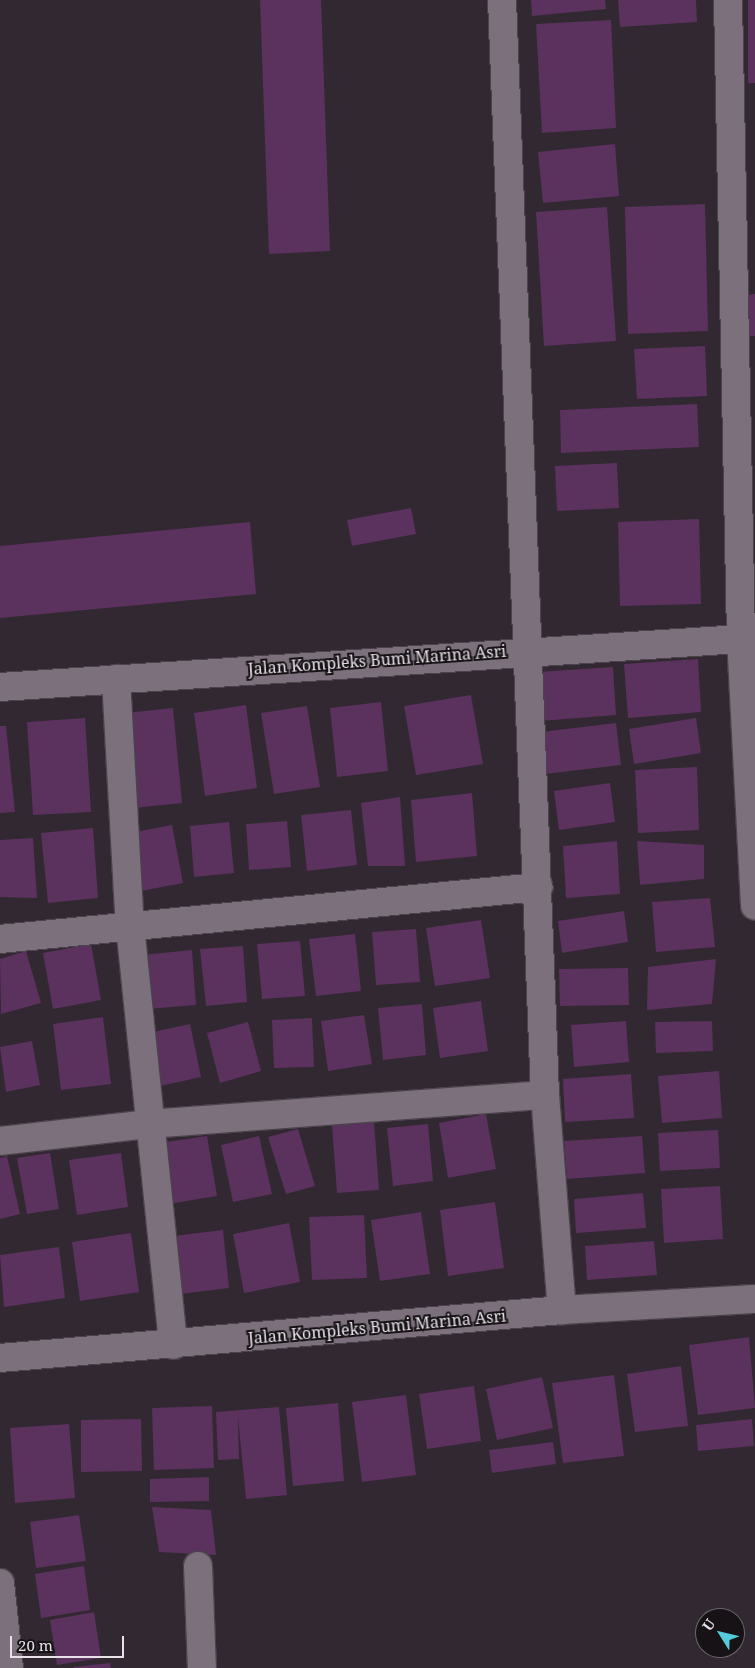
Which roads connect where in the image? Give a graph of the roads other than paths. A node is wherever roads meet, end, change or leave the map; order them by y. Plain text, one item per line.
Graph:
1 (502, 0) edge
2 (728, 0) edge
3 (748, 638) edge
4 (529, 650) junction
5 (116, 678) junction
6 (0, 687) edge
7 (538, 887) junction
8 (755, 906) edge
9 (130, 926) junction
10 (0, 939) edge
11 (545, 1095) junction
12 (149, 1124) junction
13 (0, 1141) edge
14 (755, 1299) edge
15 (562, 1310) junction
16 (173, 1345) junction
17 (0, 1358) edge
18 (198, 1566) dead end
19 (0, 1583) edge
20 (9, 1668) edge
21 (202, 1668) edge

1 - 4 street
2 - 3 street
3 - 4 street, Jalan Kompleks Bumi Marina Asri
3 - 8 street
4 - 5 street, Jalan Kompleks Bumi Marina Asri
4 - 7 street
5 - 6 street, Jalan Kompleks Bumi Marina Asri
5 - 9 street
7 - 9 street
7 - 11 street
9 - 10 street
9 - 12 street
11 - 12 street
11 - 15 street
12 - 13 street
12 - 16 street
14 - 15 street, Jalan Kompleks Bumi Marina Asri
15 - 16 street, Jalan Kompleks Bumi Marina Asri
16 - 17 street, Jalan Kompleks Bumi Marina Asri
18 - 21 street
19 - 20 street

